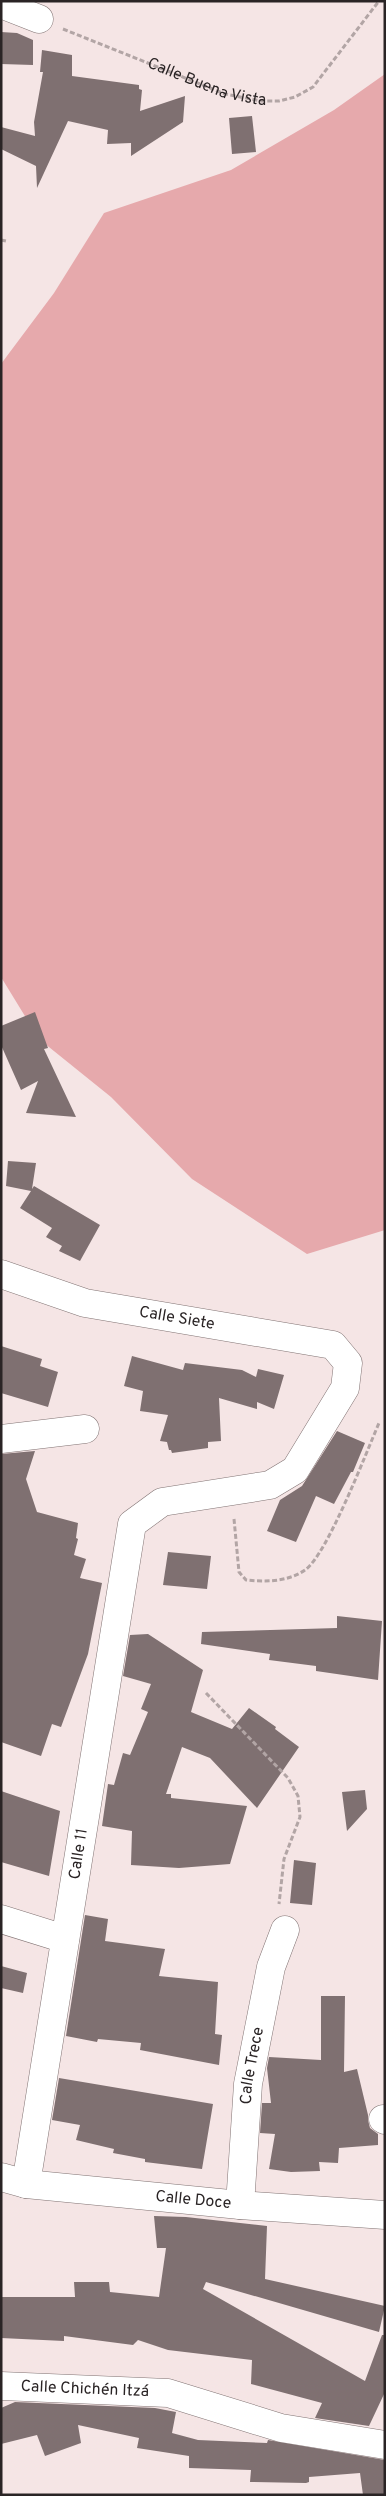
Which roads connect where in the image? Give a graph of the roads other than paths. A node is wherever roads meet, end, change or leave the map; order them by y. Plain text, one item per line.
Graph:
1 (1, 4) edge
2 (39, 19) road end
3 (1, 1274) edge
4 (85, 1429) dead end
5 (1, 1439) edge
6 (132, 1524) joint
7 (1, 1919) edge
8 (285, 1930) road end
9 (65, 1939) junction
10 (14, 2180) edge
11 (240, 2205) junction
12 (385, 2215) edge
13 (1, 2386) edge
14 (385, 2445) edge

1 - 2 street
3 - 6 street, Calle Siete
4 - 5 street
6 - 9 street, Calle 11
7 - 9 street
8 - 11 street, Calle Trece
9 - 10 street, Calle 11
10 - 11 street, Calle Doce
11 - 12 street, Calle Doce
13 - 14 street, Calle Chichén Itzá

